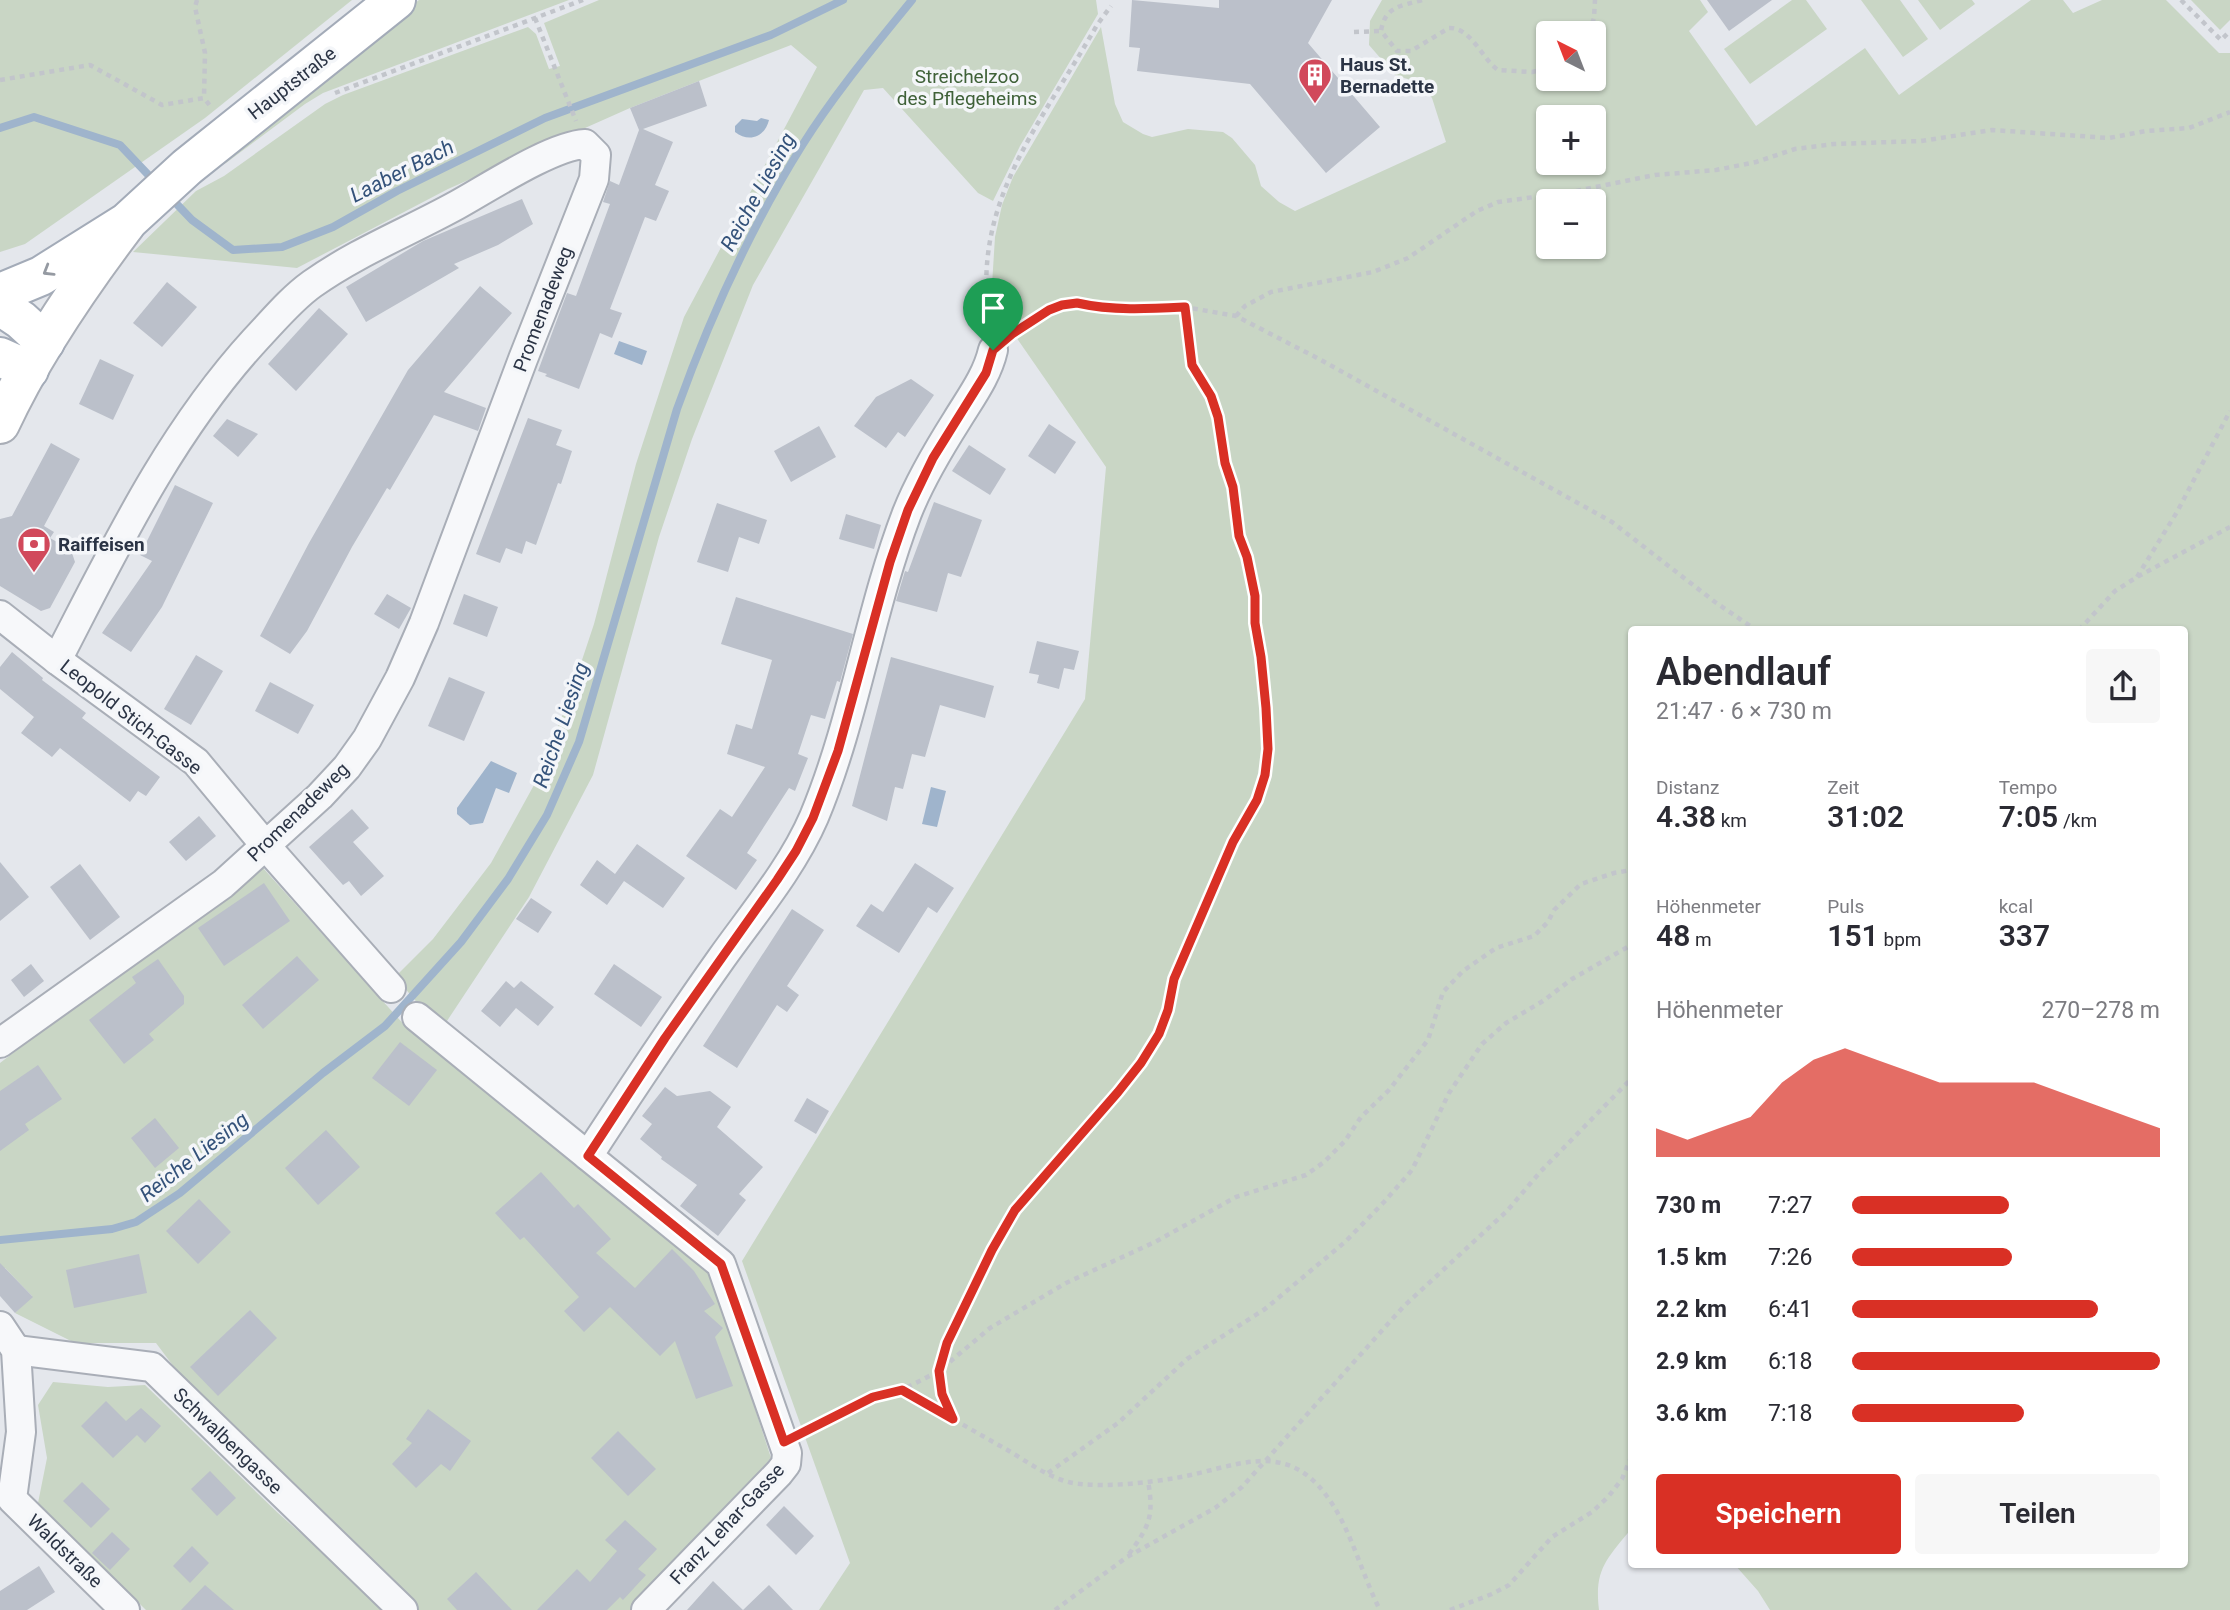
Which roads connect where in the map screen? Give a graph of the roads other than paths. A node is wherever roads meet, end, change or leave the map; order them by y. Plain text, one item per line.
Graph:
1 (396, 0) edge
2 (130, 220) junction
3 (0, 293) edge
4 (0, 306) edge
5 (993, 350) road end
6 (25, 356) edge
7 (0, 424) edge
8 (0, 615) edge
9 (57, 660) junction
10 (265, 845) junction
11 (391, 988) dead end
12 (417, 1017) dead end
13 (0, 1043) edge
14 (588, 1156) junction
15 (0, 1326) edge
16 (16, 1350) junction
17 (6, 1506) edge
18 (125, 1610) edge
19 (404, 1610) edge
20 (646, 1610) edge

1 - 2 main road, Hauptstraße
2 -> 3 main road
2 - 6 main road
4 - 6 main road
5 - 14 street
6 - 7 main road
8 - 9 street, Leopold Stich-Gasse
9 - 10 street, Leopold Stich-Gasse
9 - 10 street, Promenadeweg
10 - 11 street, Leopold Stich-Gasse
10 - 13 street, Promenadeweg
12 - 14 street
14 - 20 street, Franz Lehar-Gasse
15 - 16 street
16 - 17 street, Waldstraße
16 - 19 street, Schwalbengasse
17 - 18 street, Waldstraße

